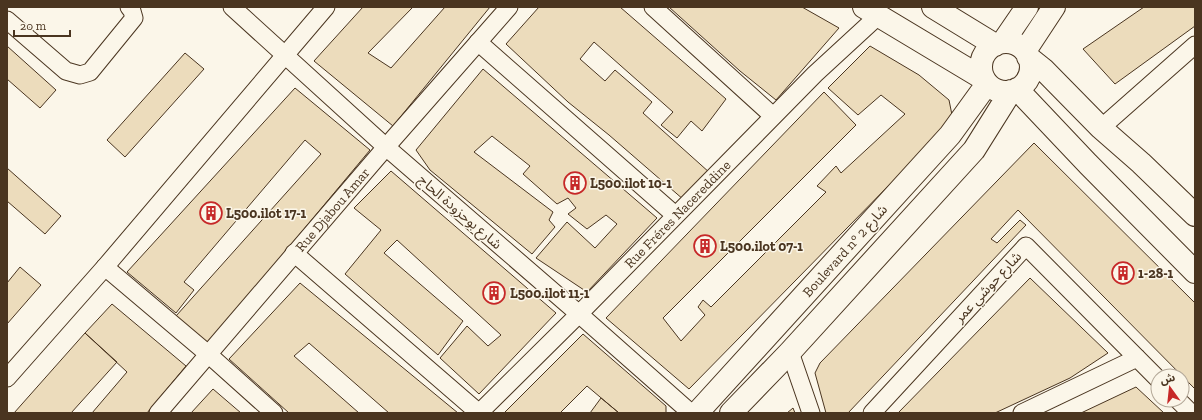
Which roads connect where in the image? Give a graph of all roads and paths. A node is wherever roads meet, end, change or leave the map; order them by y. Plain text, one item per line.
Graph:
1 (129, 7) edge
2 (232, 7) edge
3 (326, 7) edge
4 (509, 7) edge
5 (653, 7) edge
6 (933, 7) edge
7 (1027, 7) edge
8 (1054, 7) edge
9 (871, 12) edge
10 (7, 20) edge
11 (478, 42) junction
12 (999, 43) junction
13 (1195, 46) edge
14 (1027, 54) junction
15 (285, 56) junction
16 (986, 81) junction
17 (1014, 90) junction
18 (773, 116) junction
19 (1101, 128) junction
20 (386, 147) junction
21 (675, 215) junction
22 (1195, 215) edge
23 (294, 253) junction
24 (105, 267) junction
25 (1195, 272) edge
26 (579, 314) junction
27 (790, 352) junction
28 (208, 354) junction
29 (1137, 358) junction
30 (1150, 371) edge
31 (7, 378) edge
32 (158, 413) edge
33 (274, 413) edge
34 (479, 413) edge
35 (691, 413) edge
36 (697, 413) edge
37 (731, 413) edge
38 (811, 413) edge
39 (872, 413) edge
40 (1022, 413) edge

1 - 10 street
2 - 15 street, شارع بوحزودة الحاج
3 - 15 street
4 - 11 street, Rue Djabou Amar
5 - 18 street
6 - 12 main road
7 - 12 main road
8 - 14 main road
9 - 16 main road
9 - 18 street, Rue Fréres Nacereddine
11 - 20 street, Rue Djabou Amar
11 - 21 street
12 - 14 main road
12 - 16 main road
13 - 19 street
14 - 17 main road
14 - 19 main road
15 - 20 street, شارع بوحزودة الحاج
15 - 24 street
16 - 17 main road
16 - 36 main road, Boulevard n° شارع 2
17 - 25 main road
17 - 27 main road, Boulevard n° شارع 2
18 - 21 street, Rue Fréres Nacereddine
19 - 22 main road
20 - 23 street, Rue Djabou Amar
20 - 26 street, شارع بوحزودة الحاج
21 - 26 street, Rue Fréres Nacereddine
23 - 28 street, Rue Djabou Amar
23 - 34 street
24 - 28 street
24 - 31 street
26 - 34 street, Rue Fréres Nacereddine
26 - 35 street, شارع بوحزودة الحاج
27 - 37 main road, Boulevard n° شارع 2
27 - 38 street
28 - 32 street, Rue Djabou Amar
28 - 33 street
29 - 30 street, شارع حوشي عمر
29 - 39 street, شارع حوشي عمر
29 - 40 street

